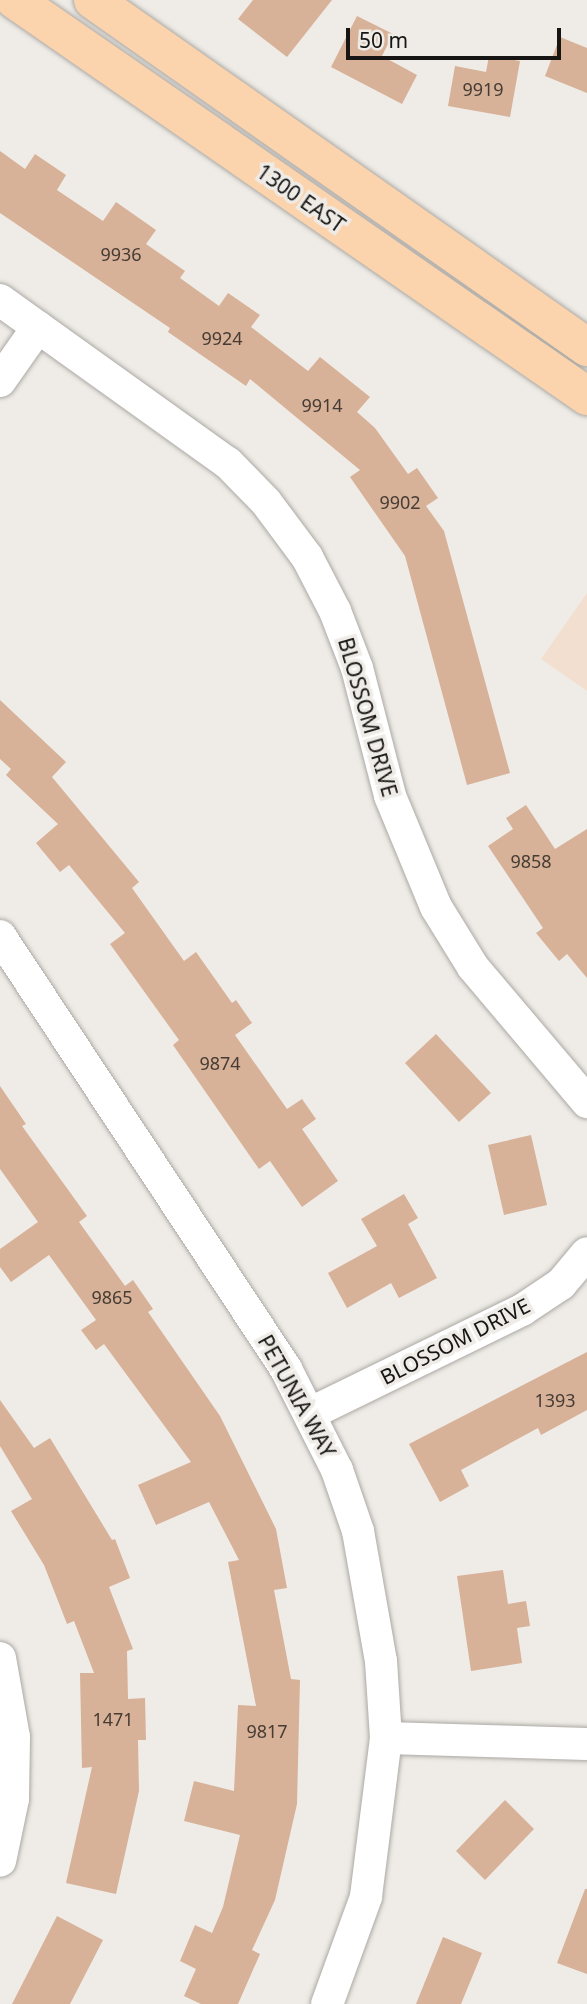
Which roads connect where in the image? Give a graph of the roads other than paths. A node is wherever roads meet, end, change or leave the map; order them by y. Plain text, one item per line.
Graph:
1 (15, 0) edge
2 (93, 0) edge
3 (0, 300) edge
4 (38, 327) junction
5 (587, 347) edge
6 (0, 381) edge
7 (587, 396) edge
8 (0, 936) edge
9 (587, 1101) edge
10 (587, 1253) edge
11 (311, 1413) junction
12 (0, 1658) edge
13 (386, 1738) junction
14 (587, 1744) edge
15 (0, 1861) edge
16 (327, 2004) edge

1 - 7 main road, 1300 EAST
2 - 5 main road, 1300 EAST
3 - 4 street, BLOSSOM DRIVE
4 - 6 street
4 - 9 street, BLOSSOM DRIVE
8 - 11 street, PETUNIA WAY
10 - 11 street, BLOSSOM DRIVE
11 - 13 street, PETUNIA WAY
12 - 15 street
13 - 14 street
13 - 16 street, PETUNIA WAY

